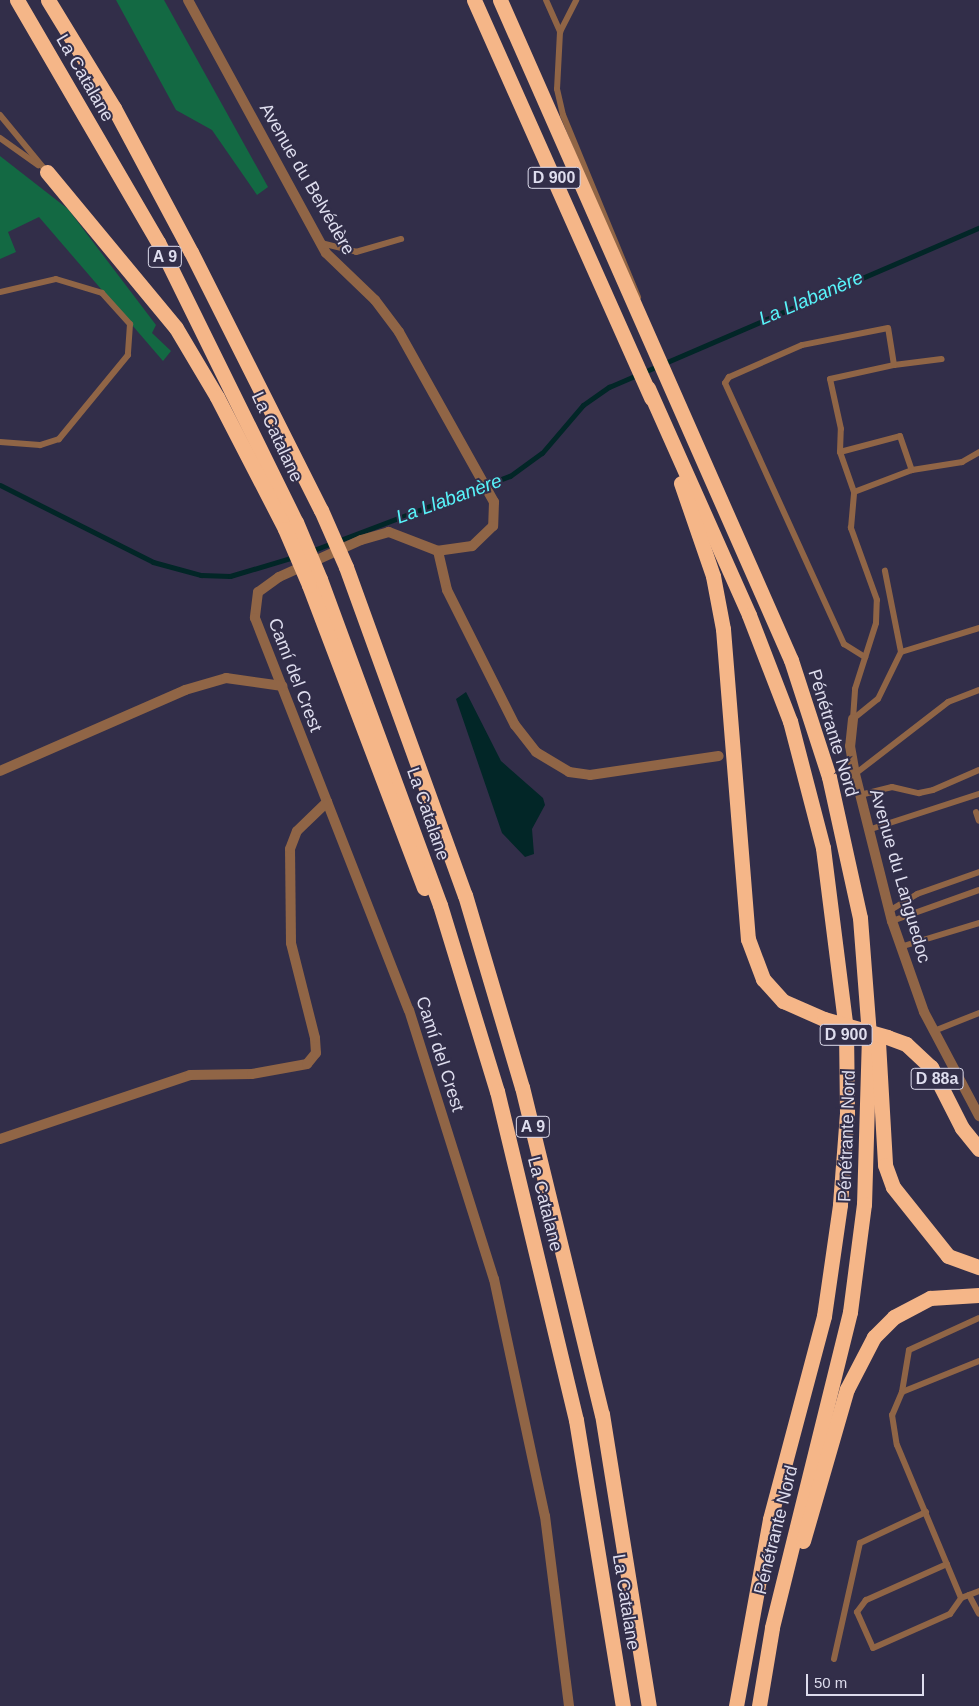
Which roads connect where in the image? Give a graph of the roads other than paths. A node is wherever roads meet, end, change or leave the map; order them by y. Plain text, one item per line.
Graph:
1 (17, 0) edge
2 (48, 0) edge
3 (188, 0) edge
4 (474, 0) edge
5 (500, 0) edge
6 (576, 0) edge
7 (548, 2) edge
8 (560, 32) junction
9 (0, 114) edge
10 (0, 138) edge
11 (47, 172) junction
12 (401, 239) dead end
13 (321, 243) junction
14 (0, 292) edge
15 (643, 320) junction
16 (942, 359) dead end
17 (894, 365) junction
18 (648, 388) junction
19 (0, 442) edge
20 (840, 452) junction
21 (979, 452) edge
22 (912, 470) junction
23 (854, 492) junction
24 (290, 525) junction
25 (438, 552) junction
26 (886, 571) dead end
27 (979, 628) edge
28 (901, 652) junction
29 (865, 656) junction
30 (282, 686) junction
31 (979, 690) edge
32 (853, 719) junction
33 (720, 756) dead end
34 (979, 770) edge
35 (0, 771) edge
36 (855, 774) junction
37 (979, 794) edge
38 (860, 795) junction
39 (327, 802) junction
40 (976, 812) dead end
41 (979, 821) edge
42 (868, 830) junction
43 (979, 872) edge
44 (979, 890) edge
45 (890, 916) junction
46 (860, 918) junction
47 (979, 923) edge
48 (900, 947) junction
49 (979, 1013) edge
50 (934, 1031) junction
51 (978, 1113) edge
52 (0, 1139) edge
53 (974, 1144) edge
54 (979, 1267) edge
55 (979, 1295) edge
56 (979, 1318) edge
57 (979, 1361) edge
58 (902, 1392) junction
59 (926, 1512) junction
60 (947, 1564) junction
61 (979, 1591) edge
62 (969, 1595) junction
63 (961, 1598) junction
64 (979, 1614) edge
65 (834, 1659) dead end
66 (761, 1689) junction
67 (569, 1706) edge
68 (623, 1706) edge
69 (649, 1706) edge
70 (736, 1706) edge
71 (758, 1706) edge

1 - 24 highway, La Catalane / A 9
2 - 69 highway, La Catalane / A 9, bridge
3 - 13 street, Avenue du Belvédère
4 - 18 highway, D 900
5 - 15 highway, D 900
6 - 8 lane
7 - 8 lane
8 - 15 lane
9 - 11 lane
10 - 11 lane
11 - 24 highway
12 - 13 lane
13 - 25 street, Avenue du Belvédère
14 - 19 lane
15 - 46 highway, Pénétrante Nord / D 900
16 - 17 lane
17 - 20 lane
17 - 29 lane
18 - 53 highway, D 88a, bridge
18 - 70 highway, Pénétrante Nord / D 900
20 - 22 lane
20 - 23 lane
21 - 22 lane
22 - 23 lane
23 - 29 lane
24 - 68 highway, La Catalane / A 9, bridge
25 - 30 street, Camí del Crest
25 - 33 street
26 - 28 lane
27 - 28 lane
28 - 32 lane
29 - 32 lane
30 - 35 street
30 - 39 street, Camí del Crest
31 - 36 lane
32 - 36 street, Avenue du Languedoc
34 - 38 lane
36 - 38 street, Avenue du Languedoc
37 - 42 lane
38 - 42 street, Avenue du Languedoc
39 - 52 street
39 - 67 street, Camí del Crest
40 - 41 lane
42 - 45 street, Avenue du Languedoc
43 - 45 lane
44 - 45 lane
45 - 48 street, Avenue du Languedoc
46 - 54 highway
46 - 66 highway, Pénétrante Nord / D 900
47 - 48 lane
48 - 50 street, Avenue du Languedoc
49 - 50 lane
50 - 51 street, Avenue du Languedoc
55 - 66 highway
56 - 58 lane
57 - 58 lane
58 - 59 lane
59 - 60 lane
59 - 65 lane
60 - 63 lane
60 - 63 lane
61 - 62 lane
62 - 63 lane
62 - 64 lane
66 - 71 highway, Pénétrante Nord / D 900

